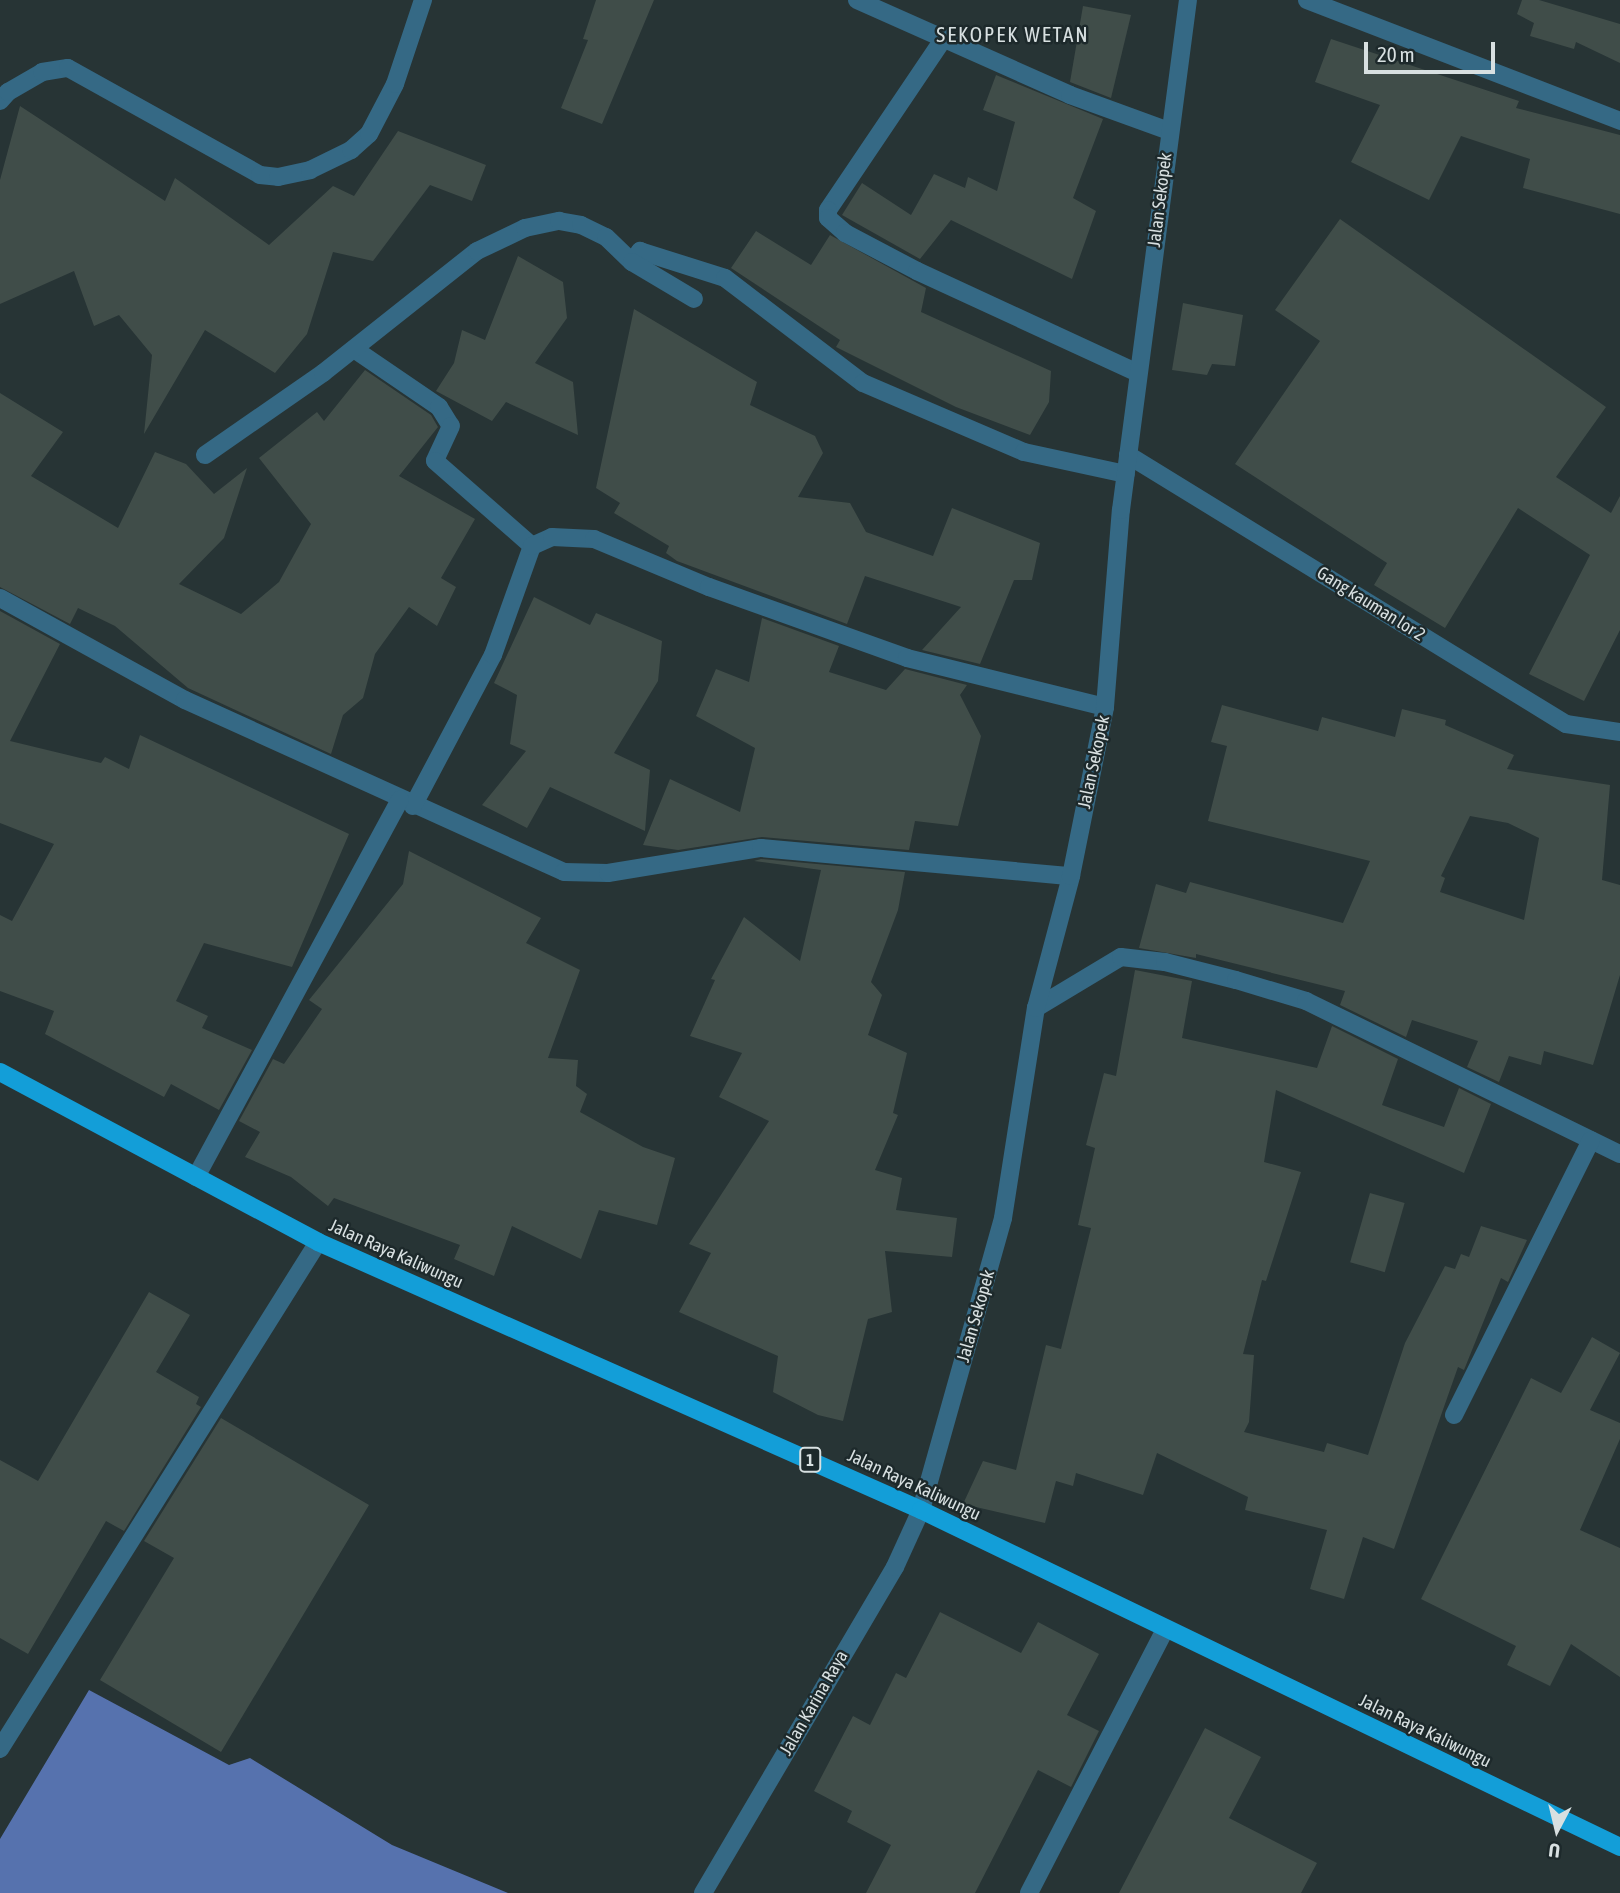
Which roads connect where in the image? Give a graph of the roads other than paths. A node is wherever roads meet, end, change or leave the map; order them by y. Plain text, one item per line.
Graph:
1 (423, 0) edge
2 (857, 0) edge
3 (1188, 0) edge
4 (1307, 0) edge
5 (944, 38) junction
6 (0, 102) edge
7 (1620, 121) edge
8 (1169, 131) junction
9 (636, 256) junction
10 (694, 299) dead end
11 (354, 349) junction
12 (1138, 373) junction
13 (205, 455) dead end
14 (1128, 462) junction
15 (532, 546) junction
16 (0, 598) edge
17 (1105, 707) junction
18 (1620, 732) edge
19 (407, 803) junction
20 (1071, 876) junction
21 (1036, 1009) junction
22 (0, 1072) edge
23 (1591, 1140) junction
24 (1620, 1154) edge
25 (196, 1177) junction
26 (318, 1242) junction
27 (1454, 1415) dead end
28 (921, 1510) junction
29 (1164, 1629) junction
30 (0, 1749) edge
31 (1620, 1847) edge
32 (703, 1893) edge
33 (1029, 1893) edge

1 - 6 street
2 - 5 street
3 - 8 street, Jalan Sekopek
4 - 7 street
5 - 8 street
5 - 12 street
8 - 12 street, Jalan Sekopek
9 - 10 street
9 - 11 street
9 - 14 street, Gang kauman lor 2
11 - 13 street
11 - 15 street
12 - 14 street, Jalan Sekopek
14 - 17 street, Jalan Sekopek
14 - 18 street, Gang kauman lor 2
15 - 17 street
15 - 19 street
16 - 19 street
17 - 20 street, Jalan Sekopek
19 - 20 street
19 - 25 street
20 - 21 street, Jalan Sekopek
21 - 23 street
21 - 28 street, Jalan Sekopek
22 - 25 main road, Jalan Raya Kaliwungu / 1
23 - 24 street
23 - 27 street
25 - 26 main road, Jalan Raya Kaliwungu / 1
26 - 28 main road, Jalan Raya Kaliwungu / 1
26 - 30 street
28 - 29 main road, Jalan Raya Kaliwungu / 1
28 - 32 street, Jalan Karina Raya
29 - 31 main road, Jalan Raya Kaliwungu / 1
29 - 33 street

